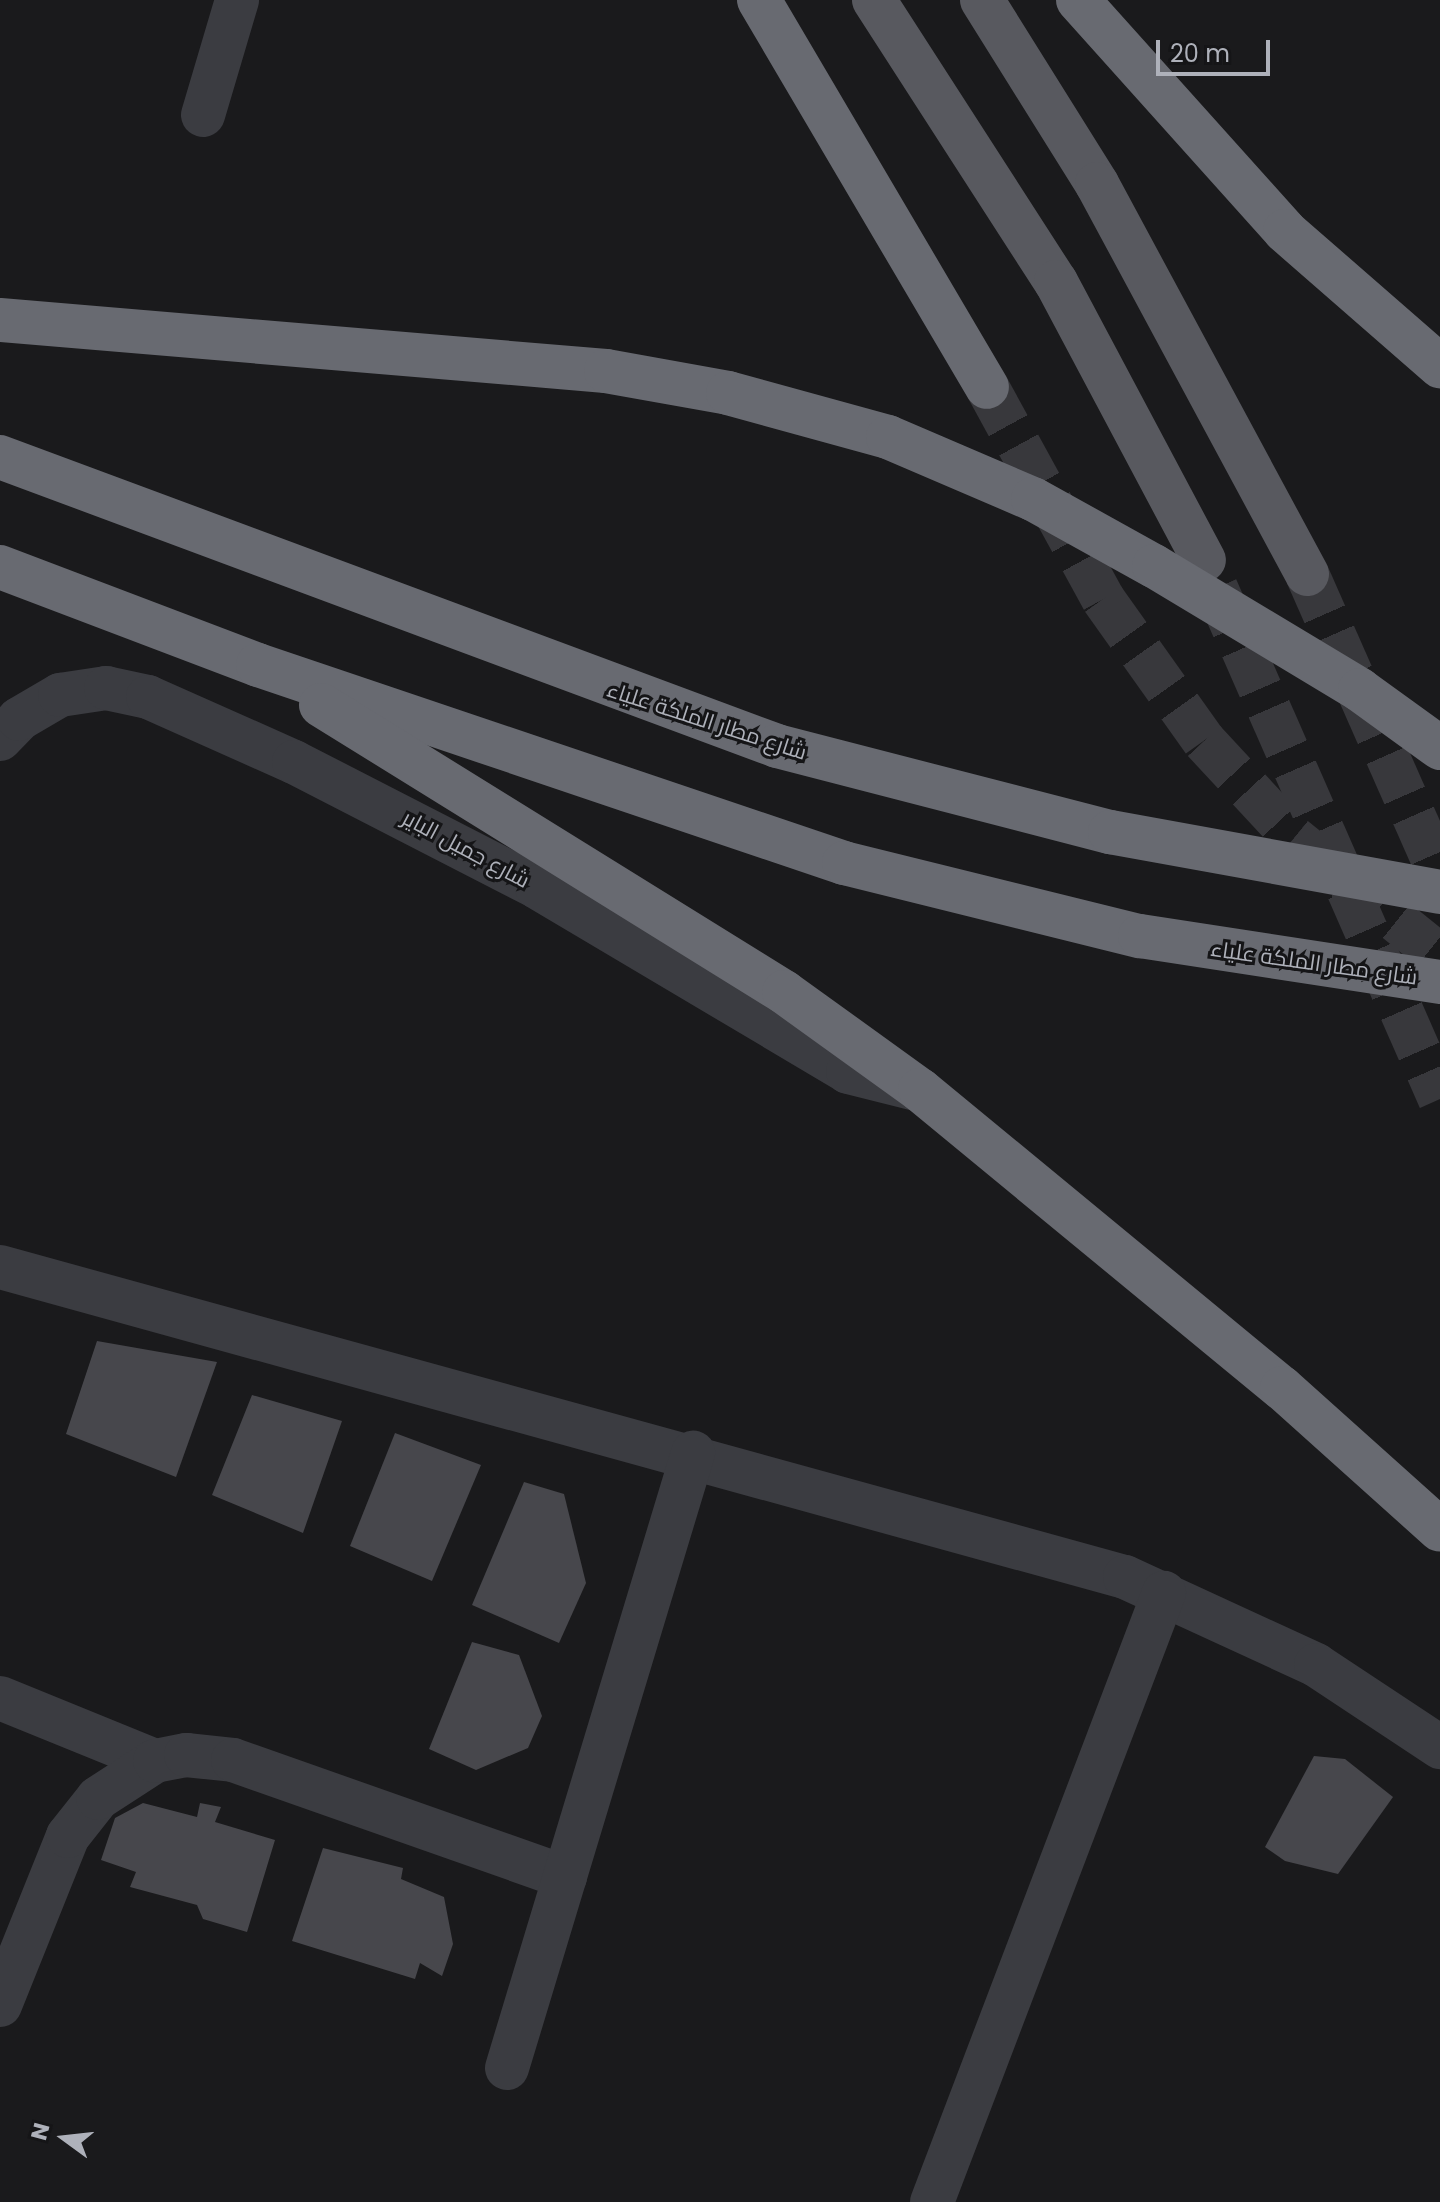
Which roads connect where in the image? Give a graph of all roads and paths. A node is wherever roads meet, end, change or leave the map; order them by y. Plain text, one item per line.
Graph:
1 (237, 0) edge
2 (759, 0) edge
3 (874, 0) edge
4 (982, 0) edge
5 (1078, 0) edge
6 (203, 115) dead end
7 (0, 320) edge
8 (1440, 366) edge
9 (987, 387) tunnel mouth
10 (0, 457) edge
11 (1204, 560) tunnel mouth
12 (0, 567) edge
13 (1307, 574) tunnel mouth
14 (258, 665) junction
15 (0, 739) edge
16 (1440, 748) edge
17 (1440, 892) edge
18 (1440, 982) edge
19 (920, 1090) junction
20 (0, 1267) edge
21 (693, 1453) junction
22 (1440, 1530) edge
23 (1164, 1593) junction
24 (0, 1698) edge
25 (1440, 1747) edge
26 (155, 1761) junction
27 (565, 1877) junction
28 (0, 2005) edge
29 (507, 2068) dead end
30 (932, 2202) edge

1 - 6 street
2 - 9 highway
3 - 11 main road
4 - 13 main road
5 - 8 highway
7 - 16 highway
10 - 17 highway, شارع مطار الملكة علياء
12 - 14 highway, شارع مطار الملكة علياء
14 - 18 highway, شارع مطار الملكة علياء
14 - 19 highway
15 - 19 street, شارع جميل الباير
19 - 22 highway
20 - 21 street
21 - 23 street
21 - 27 street
23 - 25 street
23 - 30 street
24 - 26 street
26 - 27 street
26 - 28 street
27 - 29 street

